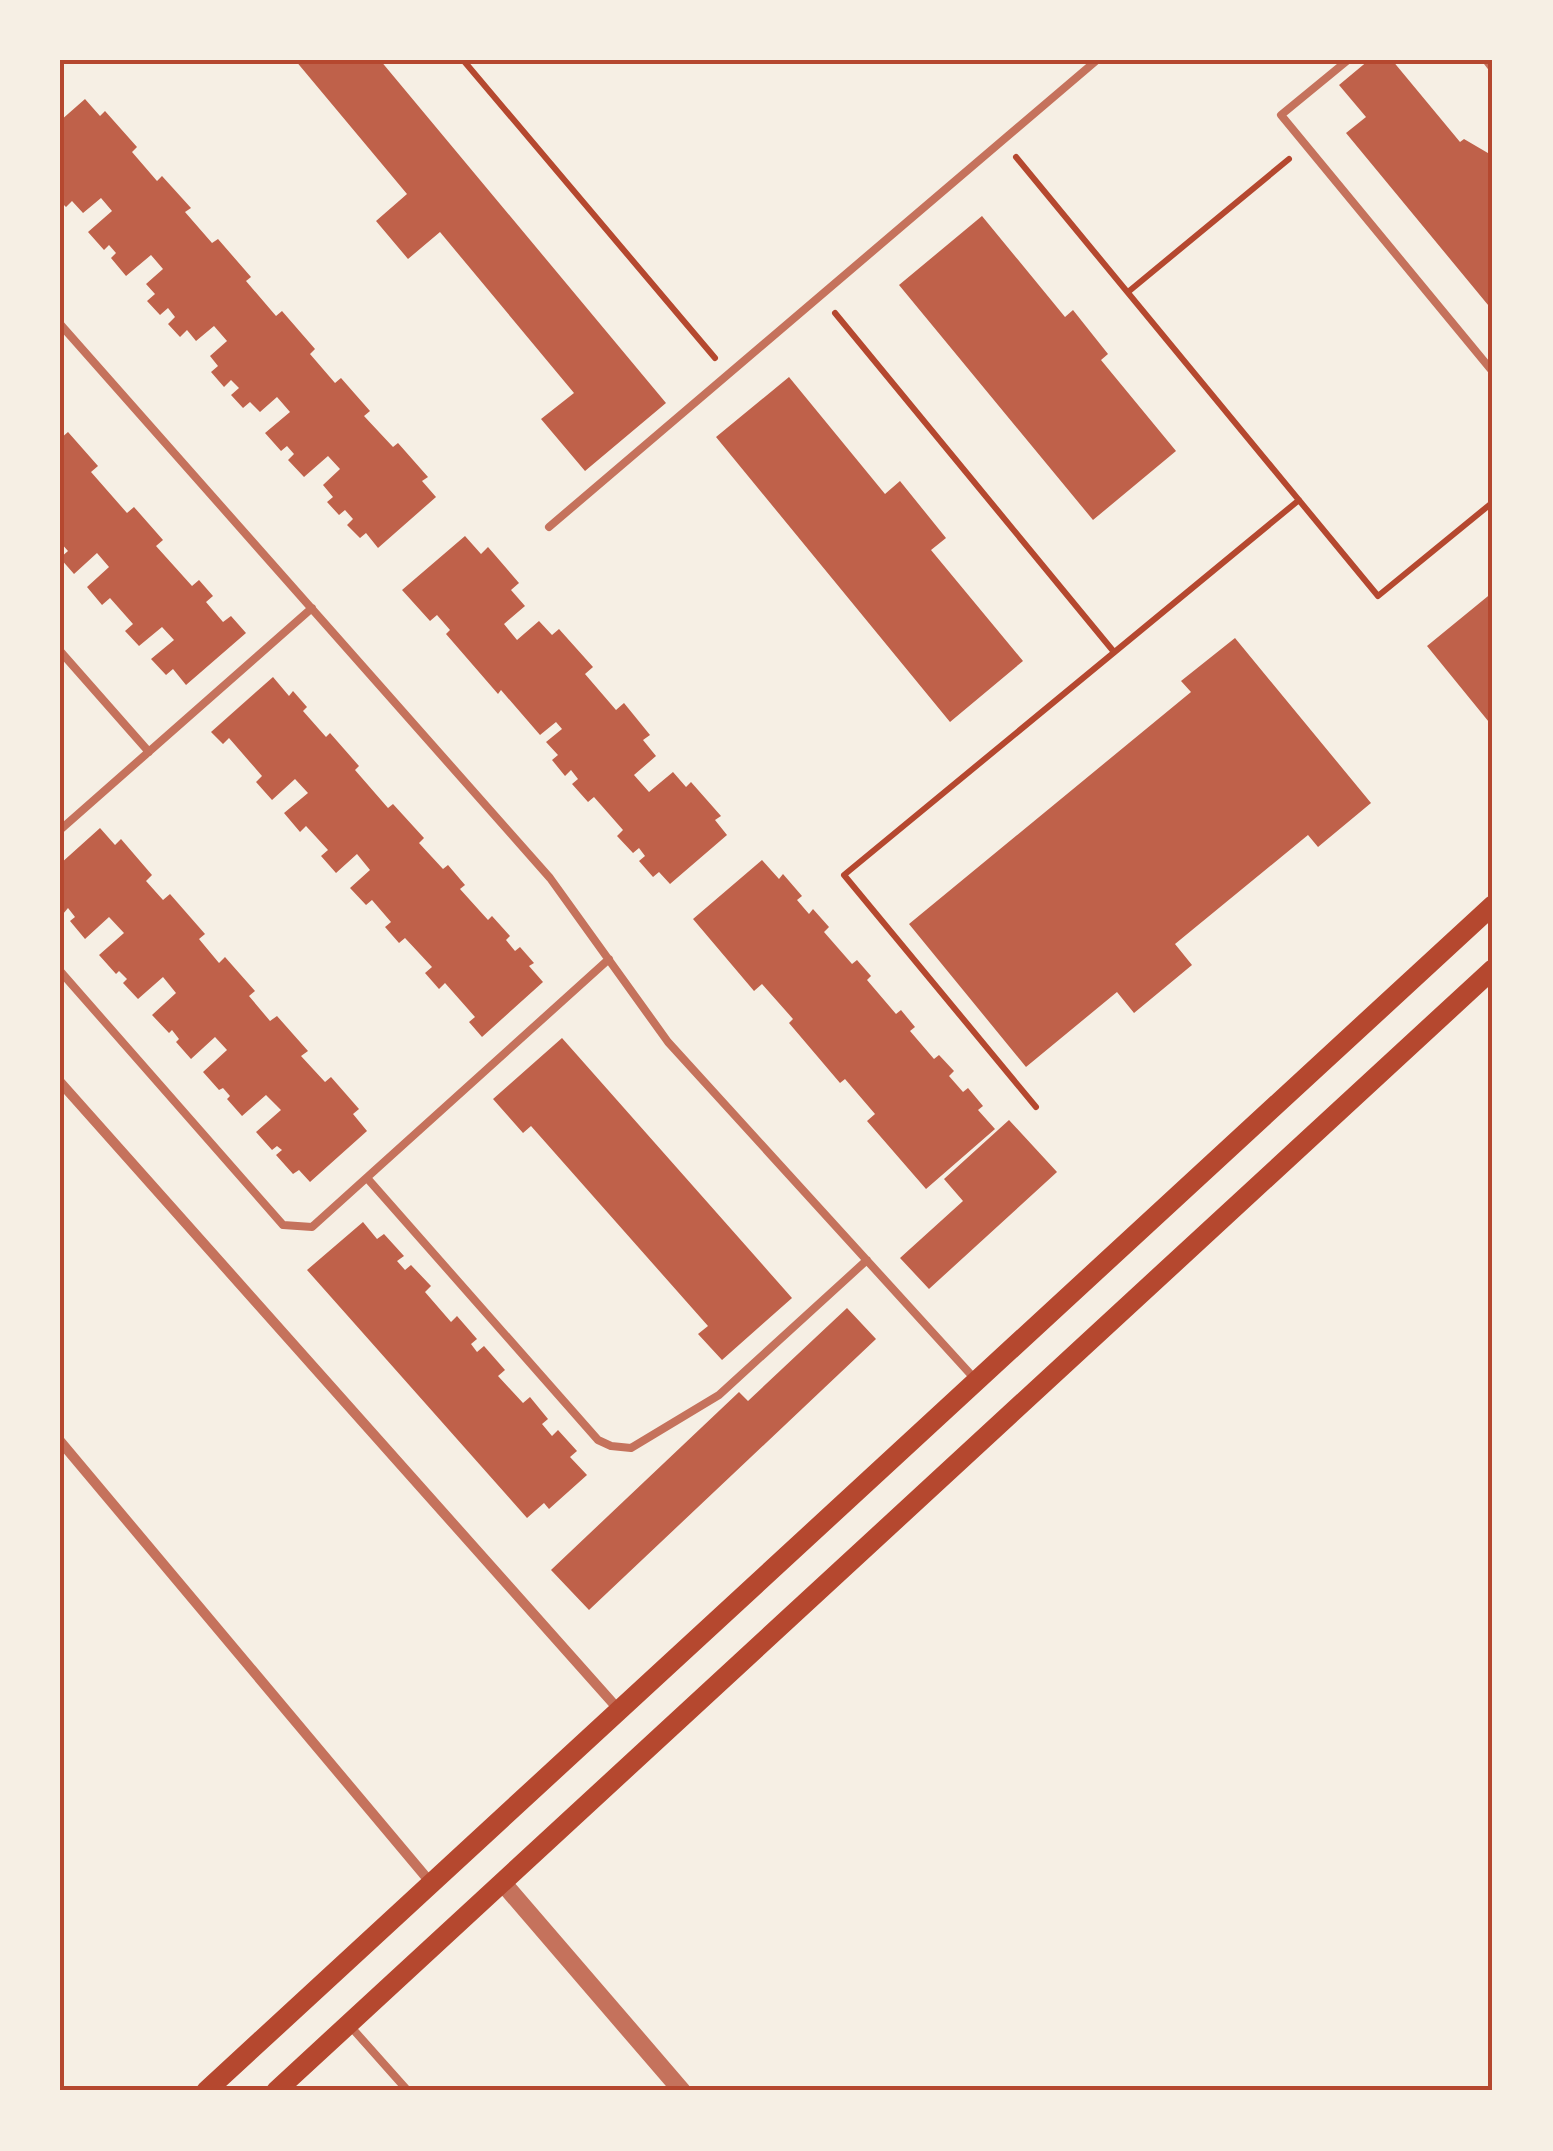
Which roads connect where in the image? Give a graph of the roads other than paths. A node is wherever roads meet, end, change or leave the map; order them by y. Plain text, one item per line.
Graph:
1 (1097, 60) edge
2 (1348, 60) edge
3 (1486, 60) edge
4 (1493, 69) edge
5 (60, 324) edge
6 (1493, 372) edge
7 (549, 527) dead end
8 (312, 608) junction
9 (60, 651) edge
10 (149, 752) junction
11 (60, 830) edge
12 (1493, 905) edge
13 (609, 960) junction
14 (1493, 970) edge
15 (60, 971) edge
16 (60, 1082) edge
17 (367, 1178) junction
18 (867, 1260) junction
19 (977, 1382) junction
20 (60, 1441) edge
21 (620, 1711) junction
22 (503, 1883) junction
23 (431, 1884) junction
24 (349, 2024) junction
25 (206, 2091) edge
26 (276, 2091) edge
27 (408, 2091) edge
28 (682, 2091) edge

1 - 7 lane
2 - 6 lane
3 - 4 lane
5 - 8 lane
8 - 10 lane
8 - 13 lane
9 - 10 lane
10 - 11 lane
12 - 19 main road
13 - 17 lane
13 - 18 lane
14 - 22 main road
15 - 17 lane
16 - 21 street
17 - 18 lane
18 - 19 lane
19 - 21 main road
20 - 23 street
21 - 23 main road
22 - 24 main road
22 - 28 street
23 - 25 main road
24 - 26 main road
24 - 27 lane

